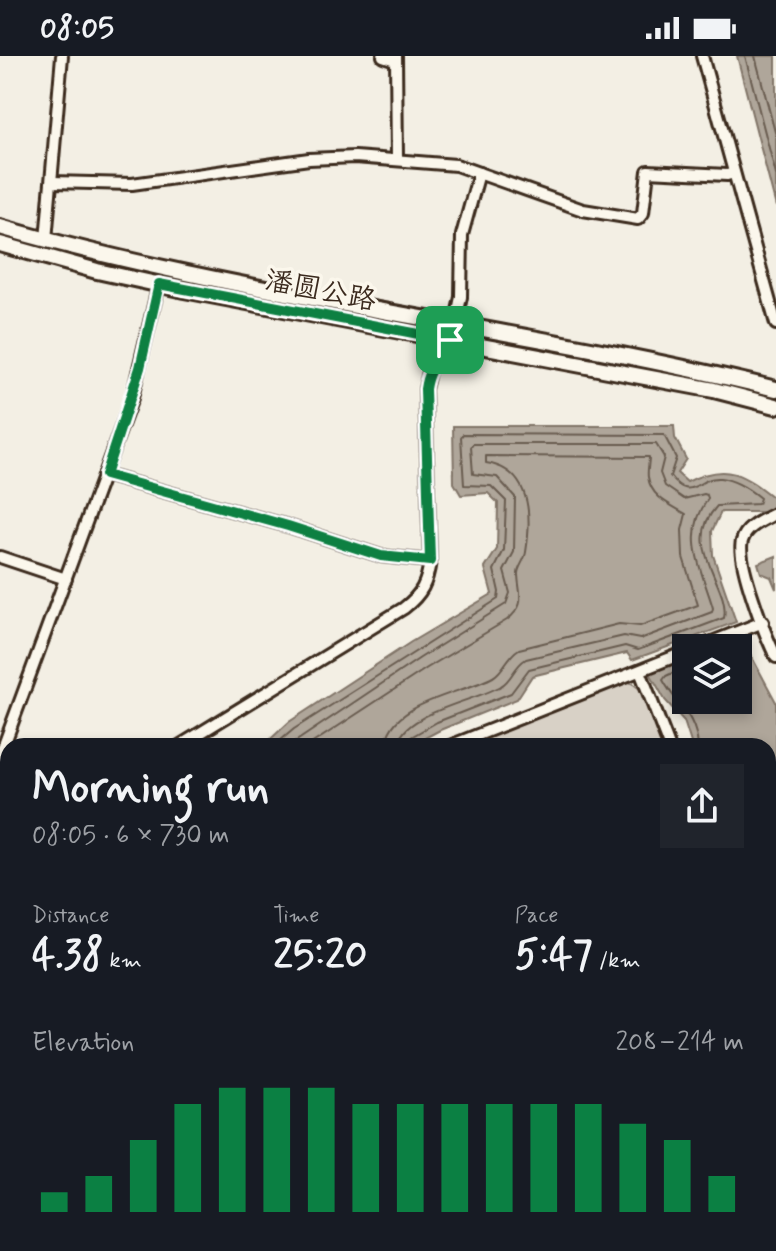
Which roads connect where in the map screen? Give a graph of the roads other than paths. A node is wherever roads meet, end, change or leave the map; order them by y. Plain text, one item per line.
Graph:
1 (62, 56) edge
2 (383, 56) edge
3 (702, 56) edge
4 (395, 58) edge
5 (397, 159) junction
6 (479, 173) junction
7 (734, 173) junction
8 (52, 182) junction
9 (0, 227) edge
10 (46, 240) junction
11 (0, 244) edge
12 (159, 284) junction
13 (776, 324) edge
14 (455, 325) junction
15 (450, 340) junction
16 (776, 389) edge
17 (776, 406) edge
18 (105, 475) junction
19 (776, 513) edge
20 (0, 557) edge
21 (430, 561) junction
22 (66, 579) junction
23 (763, 622) junction
24 (733, 634) edge
25 (776, 657) edge
26 (672, 658) edge
27 (640, 671) junction
28 (7, 738) edge
29 (192, 738) edge
30 (470, 738) edge
31 (666, 738) edge

1 - 8 street
2 - 4 street
3 - 7 street
4 - 5 street
5 - 6 street
5 - 8 street
6 - 7 street
6 - 14 street
7 - 13 street
8 - 10 street
9 - 10 main road, 潘圆公路
10 - 14 main road, 潘圆公路
11 - 12 main road, 潘圆公路
12 - 15 main road, 潘圆公路
12 - 18 street
14 - 15 street
14 - 16 main road, 潘圆公路
15 - 17 main road, 潘圆公路
15 - 21 street
18 - 21 street
18 - 22 street
19 - 23 street
20 - 22 street
21 - 29 street
22 - 28 street
23 - 24 street
23 - 25 street
26 - 27 street
27 - 30 street
27 - 31 street

